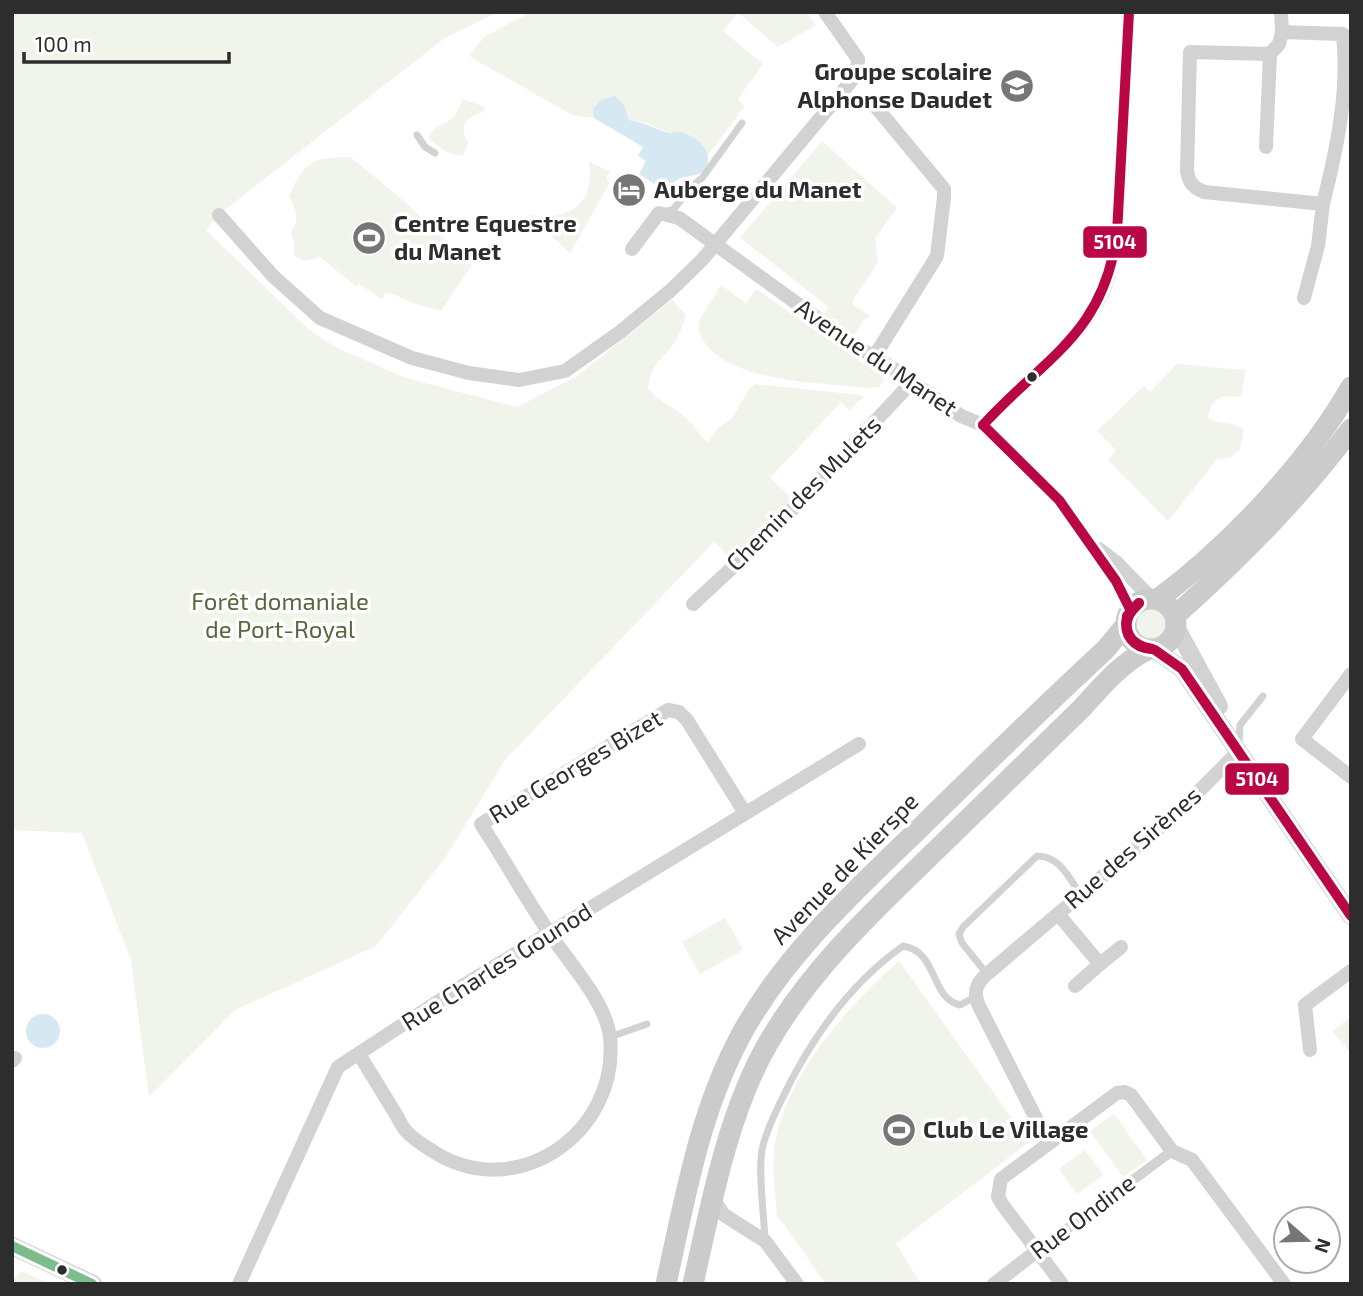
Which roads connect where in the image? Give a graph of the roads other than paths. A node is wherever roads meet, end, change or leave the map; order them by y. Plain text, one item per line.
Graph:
1 (825, 12) edge
2 (1129, 12) edge
3 (1281, 12) edge
4 (1282, 32) junction
5 (1270, 54) junction
6 (871, 101) dead end
7 (742, 123) dead end
8 (417, 135) dead end
9 (1266, 147) dead end
10 (435, 153) dead end
11 (1323, 204) junction
12 (659, 213) junction
13 (219, 215) dead end
14 (716, 245) junction
15 (632, 249) dead end
16 (1304, 298) dead end
17 (874, 357) junction
18 (912, 382) junction
19 (1351, 387) edge
20 (983, 425) junction
21 (1351, 429) edge
22 (1089, 542) junction
23 (1155, 599) junction
24 (693, 604) dead end
25 (1128, 617) junction
26 (1176, 622) junction
27 (1151, 650) junction
28 (1351, 674) edge
29 (1263, 696) dead end
30 (859, 744) dead end
31 (1238, 752) junction
32 (1351, 777) edge
33 (745, 813) junction
34 (1081, 895) junction
35 (1058, 914) junction
36 (1351, 916) edge
37 (550, 934) junction
38 (1121, 947) dead end
39 (1100, 964) junction
40 (1351, 971) edge
41 (987, 974) junction
42 (1075, 986) dead end
43 (975, 997) junction
44 (647, 1024) dead end
45 (610, 1037) junction
46 (1310, 1050) dead end
47 (359, 1054) junction
48 (1048, 1142) junction
49 (1172, 1150) junction
50 (713, 1199) junction
51 (765, 1241) junction
52 (12, 1246) edge
53 (1037, 1251) junction
54 (93, 1284) edge
55 (239, 1284) edge
56 (666, 1284) edge
57 (693, 1284) edge
58 (797, 1284) edge
59 (994, 1284) edge
60 (1062, 1284) edge
61 (1284, 1284) edge

1 - 14 street
2 - 20 street
3 - 4 street
4 - 5 street
4 - 11 street
5 - 9 street
5 - 11 street
6 - 17 street
7 - 12 lane
8 - 10 lane
11 - 16 street
12 - 14 street, Avenue du Manet
12 - 15 street
13 - 14 street
14 - 17 street, Avenue du Manet
17 - 18 street, Avenue du Manet
18 - 20 street, Avenue du Manet
18 - 24 street, Chemin des Mulets
19 - 23 main road
20 - 22 street, Avenue du Manet
21 - 26 main road
22 - 23 street
22 - 25 street, Avenue du Manet
23 - 25 main road
23 - 26 main road
25 - 27 main road
25 - 56 main road, Avenue de Kierspe
26 - 27 main road
26 - 31 street
27 - 31 street
27 - 50 main road, Avenue de Kierspe
28 - 32 street
29 - 31 lane
30 - 33 street, Rue Charles Gounod
31 - 34 street, Rue des Sirènes
31 - 36 street
33 - 37 street, Rue Charles Gounod
33 - 37 street, Rue Georges Bizet
34 - 35 street, Rue des Sirènes
34 - 41 lane
35 - 39 street, Rue des Sirènes
35 - 41 street, Rue des Sirènes
37 - 45 street
37 - 47 street, Rue Charles Gounod
38 - 39 street
39 - 42 street
40 - 46 street
41 - 43 street, Rue des Sirènes
43 - 48 street
43 - 51 lane
44 - 45 lane
45 - 47 street
47 - 55 street, Rue Charles Gounod
48 - 49 street
48 - 53 street
49 - 53 street, Rue Ondine
49 - 61 street
50 - 51 street
50 - 57 main road, Avenue de Kierspe
51 - 58 street
52 - 54 street
53 - 59 street, Rue Ondine
53 - 60 street

